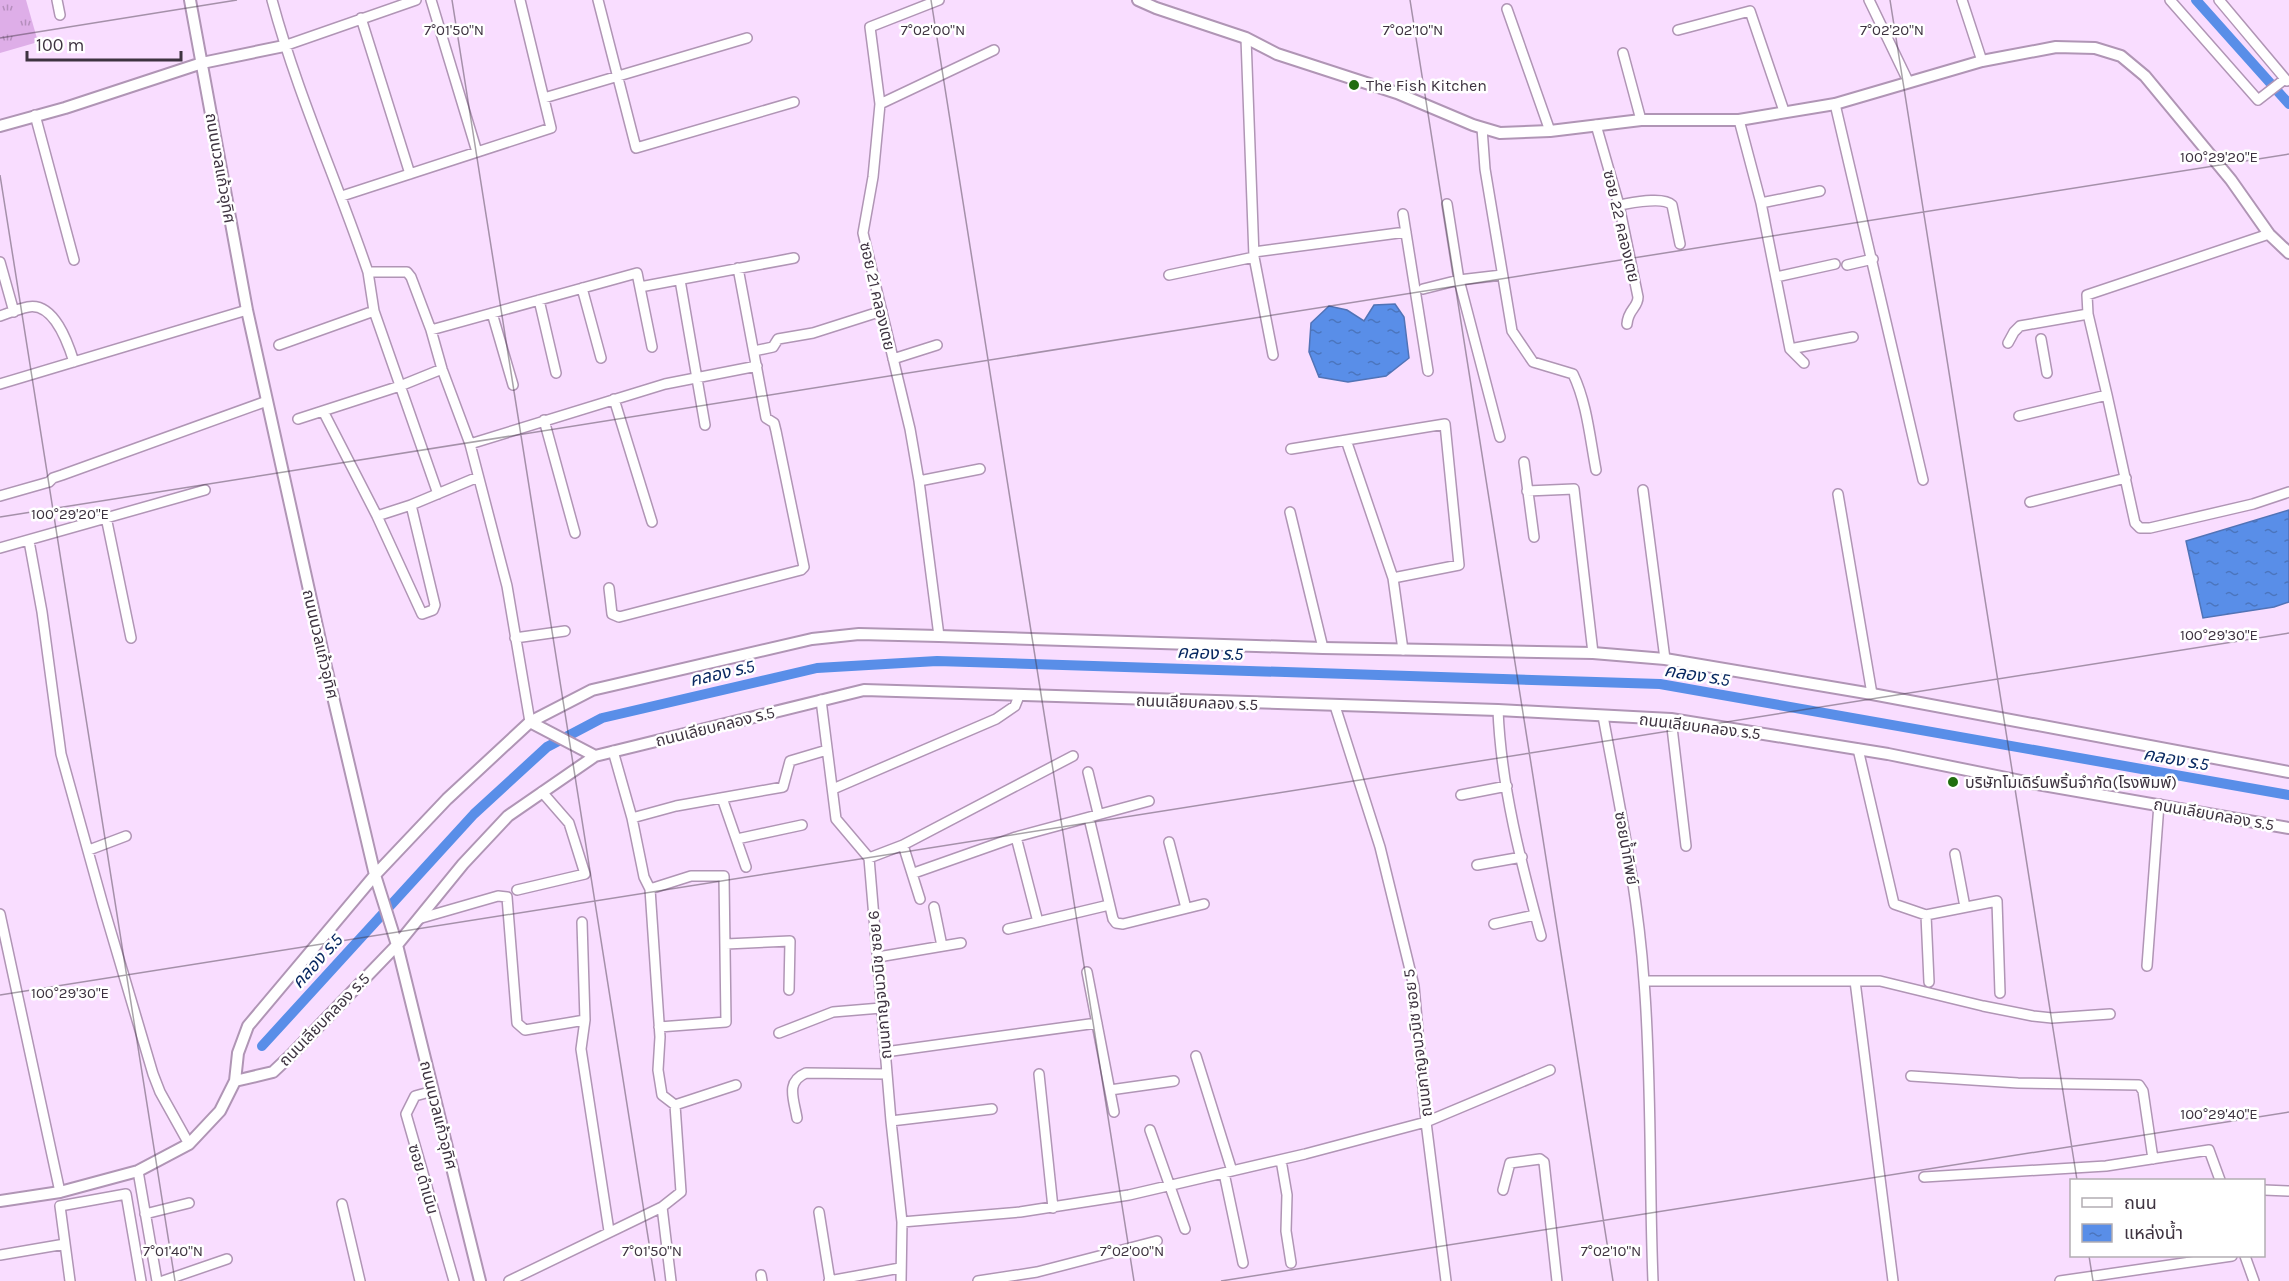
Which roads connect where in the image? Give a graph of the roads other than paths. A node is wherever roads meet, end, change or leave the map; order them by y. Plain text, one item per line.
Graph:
1 (57, 0) edge
2 (190, 0) edge
3 (272, 0) edge
4 (416, 0) edge
5 (431, 0) edge
6 (520, 0) edge
7 (598, 0) edge
8 (939, 0) edge
9 (1138, 0) edge
10 (1869, 0) edge
11 (1962, 0) edge
12 (2170, 0) edge
13 (2219, 0) edge
14 (1507, 9) dead end
15 (60, 15) dead end
16 (361, 18) junction
17 (1678, 30) dead end
18 (747, 38) dead end
19 (1246, 38) junction
20 (284, 45) junction
21 (994, 50) dead end
22 (1623, 52) dead end
23 (1982, 60) junction
24 (202, 63) junction
25 (618, 76) junction
26 (1908, 81) junction
27 (2284, 82) edge
28 (544, 98) junction
29 (794, 102) dead end
30 (880, 104) junction
31 (1835, 104) junction
32 (1784, 111) junction
33 (35, 115) junction
34 (1641, 120) junction
35 (1739, 120) junction
36 (1596, 125) junction
37 (0, 126) edge
38 (1482, 128) junction
39 (1550, 131) junction
40 (477, 152) junction
41 (410, 174) junction
42 (1820, 191) dead end
43 (342, 196) junction
44 (1761, 203) junction
45 (1447, 204) dead end
46 (1619, 205) junction
47 (1403, 214) dead end
48 (1406, 232) junction
49 (2269, 234) junction
50 (1680, 244) dead end
51 (2289, 253) edge
52 (1254, 255) junction
53 (794, 258) dead end
54 (1873, 259) junction
55 (74, 260) dead end
56 (0, 262) edge
57 (1835, 264) dead end
58 (1847, 265) dead end
59 (738, 268) junction
60 (368, 272) junction
61 (1170, 275) dead end
62 (1502, 275) junction
63 (1776, 277) junction
64 (680, 280) junction
65 (1459, 280) junction
66 (640, 287) junction
67 (582, 288) junction
68 (1423, 290) dead end
69 (539, 300) junction
70 (247, 310) junction
71 (374, 311) junction
72 (882, 311) junction
73 (14, 312) junction
74 (492, 313) junction
75 (2088, 314) junction
76 (0, 316) edge
77 (1627, 324) dead end
78 (431, 330) junction
79 (2040, 330) junction
80 (1853, 337) dead end
81 (2008, 343) dead end
82 (279, 345) dead end
83 (937, 345) dead end
84 (652, 347) dead end
85 (1790, 349) junction
86 (754, 351) junction
87 (1273, 355) dead end
88 (602, 358) dead end
89 (893, 359) junction
90 (74, 362) junction
91 (1804, 363) dead end
92 (757, 366) junction
93 (441, 369) junction
94 (1428, 371) dead end
95 (556, 373) dead end
96 (2047, 373) dead end
97 (697, 378) junction
98 (0, 384) edge
99 (513, 385) dead end
100 (400, 386) junction
101 (2107, 395) junction
102 (614, 399) junction
103 (267, 401) junction
104 (323, 411) junction
105 (2019, 416) dead end
106 (298, 419) dead end
107 (544, 420) junction
108 (705, 424) dead end
109 (1500, 437) dead end
110 (1346, 440) junction
111 (470, 444) junction
112 (1291, 449) dead end
113 (1524, 462) dead end
114 (980, 469) dead end
115 (1596, 470) dead end
116 (478, 477) junction
117 (2126, 478) junction
118 (1923, 480) dead end
119 (919, 481) junction
120 (205, 490) dead end
121 (1643, 490) dead end
122 (1527, 491) junction
123 (2289, 492) edge
124 (438, 494) junction
125 (1838, 494) dead end
126 (0, 496) edge
127 (2030, 502) dead end
128 (411, 505) junction
129 (1290, 512) dead end
130 (377, 516) junction
131 (106, 517) junction
132 (652, 522) dead end
133 (575, 533) dead end
134 (1534, 537) dead end
135 (29, 541) junction
136 (0, 548) edge
137 (1393, 578) junction
138 (609, 588) dead end
139 (565, 631) dead end
140 (939, 636) junction
141 (131, 638) dead end
142 (515, 638) junction
143 (1323, 648) junction
144 (1403, 650) junction
145 (1593, 653) junction
146 (1665, 659) junction
147 (1872, 694) junction
148 (1019, 696) junction
149 (821, 700) junction
150 (1335, 706) junction
151 (1498, 710) junction
152 (1603, 716) junction
153 (1671, 719) junction
154 (530, 722) junction
155 (1858, 749) junction
156 (828, 750) junction
157 (613, 751) junction
158 (595, 756) junction
159 (1073, 756) dead end
160 (1088, 772) dead end
161 (2289, 772) edge
162 (1507, 786) junction
163 (833, 789) junction
164 (542, 792) junction
165 (1461, 795) dead end
166 (722, 798) junction
167 (1149, 801) dead end
168 (2158, 804) junction
169 (1093, 816) junction
170 (632, 818) junction
171 (801, 825) dead end
172 (2289, 828) edge
173 (126, 836) dead end
174 (1016, 837) junction
175 (737, 839) junction
176 (1169, 842) dead end
177 (903, 845) junction
178 (1686, 846) dead end
179 (89, 850) junction
180 (1955, 854) dead end
181 (1522, 856) junction
182 (869, 858) junction
183 (1477, 865) dead end
184 (746, 867) dead end
185 (914, 873) junction
186 (375, 875) junction
187 (650, 889) junction
188 (518, 890) dead end
189 (920, 899) dead end
190 (1204, 904) dead end
191 (1109, 905) junction
192 (934, 907) dead end
193 (1965, 907) junction
194 (1186, 908) junction
195 (0, 914) edge
196 (1535, 915) junction
197 (1926, 915) junction
198 (418, 919) junction
199 (582, 922) dead end
200 (1038, 922) junction
201 (1494, 924) dead end
202 (1008, 929) dead end
203 (1541, 936) dead end
204 (961, 943) dead end
205 (726, 944) junction
206 (397, 945) junction
207 (942, 946) junction
208 (878, 957) junction
209 (2147, 966) dead end
210 (1087, 972) dead end
211 (1644, 981) junction
212 (1855, 981) junction
213 (1929, 982) dead end
214 (789, 990) dead end
215 (2000, 993) dead end
216 (881, 1008) junction
217 (2110, 1014) dead end
218 (585, 1020) junction
219 (1097, 1023) junction
220 (659, 1027) junction
221 (779, 1033) dead end
222 (885, 1052) junction
223 (1196, 1056) dead end
224 (1550, 1070) dead end
225 (887, 1074) junction
226 (1039, 1074) dead end
227 (1911, 1076) dead end
228 (235, 1081) junction
229 (1174, 1081) dead end
230 (735, 1084) dead end
231 (1110, 1090) junction
232 (433, 1091) junction
233 (675, 1105) junction
234 (992, 1109) dead end
235 (1114, 1112) dead end
236 (796, 1118) dead end
237 (891, 1121) junction
238 (1426, 1122) junction
239 (1150, 1130) dead end
240 (189, 1144) junction
241 (2152, 1159) junction
242 (1281, 1160) junction
243 (138, 1171) junction
244 (1228, 1172) junction
245 (1924, 1178) dead end
246 (2220, 1179) edge
247 (1170, 1185) junction
248 (1503, 1190) dead end
249 (2265, 1190) edge
250 (2289, 1191) edge
251 (60, 1192) junction
252 (0, 1201) edge
253 (189, 1203) dead end
254 (342, 1204) dead end
255 (662, 1208) junction
256 (1053, 1208) junction
257 (819, 1212) dead end
258 (145, 1214) junction
259 (902, 1222) junction
260 (1185, 1229) dead end
261 (609, 1232) junction
262 (1157, 1241) dead end
263 (65, 1244) junction
264 (0, 1255) edge
265 (2225, 1257) edge
266 (2245, 1257) edge
267 (226, 1259) dead end
268 (1243, 1263) dead end
269 (1291, 1263) dead end
270 (900, 1268) junction
271 (70, 1281) edge
272 (141, 1281) edge
273 (157, 1281) edge
274 (163, 1281) edge
275 (360, 1281) edge
276 (454, 1281) edge
277 (480, 1281) edge
278 (509, 1281) edge
279 (671, 1281) edge
280 (830, 1281) edge
281 (901, 1281) edge
282 (978, 1281) edge
283 (1446, 1281) edge
284 (1557, 1281) edge
285 (1653, 1281) edge
286 (1893, 1281) edge
287 (2060, 1281) edge
288 (2254, 1281) edge

1 - 15 street
2 - 24 street, ถนนนวลแก้วอุทิศ
3 - 20 street
4 - 16 street
5 - 40 street
6 - 28 street
7 - 25 street
8 - 30 street, ซอย 21 คลองเตย
9 - 19 street
10 - 26 street
11 - 23 street
12 - 27 street
13 - 27 street
14 - 39 street
16 - 20 street
16 - 41 street
17 - 32 street
18 - 25 street
19 - 38 street
19 - 52 street
20 - 24 street
20 - 43 street
21 - 30 street
22 - 34 street
23 - 26 street
23 - 49 street
24 - 33 street
24 - 70 street, ถนนนวลแก้วอุทิศ
25 - 28 street
25 - 29 street
26 - 31 street
28 - 40 street
30 - 72 street, ซอย 21 คลองเตย
31 - 32 street
31 - 54 street
32 - 35 street
33 - 37 street
33 - 55 street
34 - 35 street
34 - 36 street
35 - 44 street
36 - 39 street
36 - 46 street, ซอย 22 คลองเตย
38 - 39 street
38 - 62 street
40 - 41 street
41 - 43 street
42 - 44 street
43 - 60 street
44 - 63 street
45 - 65 street
46 - 50 street
46 - 77 street, ซอย 22 คลองเตย
47 - 48 street
48 - 52 street
48 - 94 street
49 - 51 street
49 - 75 street
52 - 61 street
52 - 87 street
53 - 59 street
54 - 58 street
54 - 118 street
56 - 73 street
57 - 63 street
59 - 64 street
59 - 86 street
60 - 71 street
60 - 78 street
62 - 65 street
62 - 115 street
63 - 85 street
64 - 66 street
64 - 97 street
65 - 68 street
65 - 109 street
66 - 67 street
66 - 84 street
67 - 69 street
67 - 88 street
69 - 74 street
69 - 95 street
70 - 90 street
70 - 103 street, ถนนนวลแก้วอุทิศ
71 - 82 street
71 - 100 street
72 - 86 street
72 - 89 street, ซอย 21 คลองเตย
73 - 76 street
73 - 90 street
74 - 78 street
74 - 99 street
75 - 79 street
75 - 101 street
78 - 93 street
79 - 81 street
79 - 96 street
80 - 85 street
83 - 89 street
85 - 91 street
86 - 92 street
89 - 119 street, ซอย 21 คลองเตย
90 - 98 street
92 - 97 street
92 - 138 street
93 - 100 street
93 - 111 street
97 - 102 street
97 - 108 street
100 - 104 street
100 - 124 street
101 - 105 street
101 - 117 street
102 - 107 street
102 - 132 street
103 - 126 street
103 - 186 street, ถนนนวลแก้วอุทิศ
104 - 106 street
104 - 130 street
107 - 111 street
107 - 133 street
110 - 112 street
110 - 137 street
110 - 137 street
111 - 116 street
113 - 122 street
114 - 119 street
116 - 124 street
116 - 142 street
117 - 123 street
117 - 127 street
119 - 140 street, ซอย 21 คลองเตย
120 - 131 street
121 - 146 street
122 - 134 street
122 - 145 street
124 - 128 street
125 - 147 street
128 - 130 street
128 - 130 street
129 - 143 street
131 - 135 street
131 - 141 street
135 - 136 street
135 - 179 street
137 - 144 street
139 - 142 street
140 - 143 street
140 - 154 street
142 - 154 street
143 - 144 street
144 - 145 street
145 - 146 street
146 - 147 street
147 - 161 street
148 - 149 street, ถนนเลียบคลอง ร.5
148 - 150 street, ถนนเลียบคลอง ร.5
148 - 163 street
149 - 156 street
149 - 157 street, ถนนเลียบคลอง ร.5
150 - 151 street, ถนนเลียบคลอง ร.5
150 - 238 street, ถนนกาญจนวนิช ซอย 5
151 - 152 street, ถนนเลียบคลอง ร.5
151 - 162 street
152 - 153 street, ถนนเลียบคลอง ร.5
152 - 211 street, ซอยน้ำทิพย์
153 - 155 street, ถนนเลียบคลอง ร.5
153 - 178 street
154 - 158 street
154 - 186 street
155 - 168 street, ถนนเลียบคลอง ร.5
155 - 197 street
156 - 163 street
156 - 166 street
157 - 158 street, ถนนเลียบคลอง ร.5
157 - 170 street
158 - 164 street, ถนนเลียบคลอง ร.5
159 - 177 street
160 - 169 street
162 - 165 street
162 - 181 street
163 - 182 street
164 - 188 street
164 - 198 street, ถนนเลียบคลอง ร.5
166 - 170 street
166 - 175 street
167 - 169 street
168 - 172 street, ถนนเลียบคลอง ร.5
168 - 209 street
169 - 174 street
169 - 191 street
170 - 187 street
171 - 175 street
173 - 179 street
174 - 185 street
174 - 200 street
175 - 184 street
176 - 194 street
177 - 182 street
177 - 185 street
179 - 240 street
180 - 193 street
181 - 183 street
181 - 196 street
182 - 208 street, ถนนกาญจนวนิช ซอย 6
185 - 189 street
186 - 206 street, ถนนนวลแก้วอุทิศ
186 - 228 street
187 - 205 street
187 - 220 street
190 - 194 street
191 - 194 street
191 - 200 street
192 - 207 street
193 - 197 street
193 - 215 street
195 - 251 street
196 - 201 street
196 - 203 street
197 - 213 street
198 - 206 street, ถนนเลียบคลอง ร.5
198 - 218 street
199 - 218 street
200 - 202 street
204 - 207 street
205 - 214 street
205 - 220 street
206 - 228 street, ถนนเลียบคลอง ร.5
206 - 232 street, ถนนนวลแก้วอุทิศ
207 - 208 street
208 - 216 street, ถนนกาญจนวนิช ซอย 6
210 - 219 street
211 - 212 street
211 - 285 street, ซอยน้ำทิพย์
212 - 217 street
212 - 286 street
216 - 221 street
216 - 222 street, ถนนกาญจนวนิช ซอย 6
218 - 261 street
219 - 222 street
219 - 231 street
220 - 233 street
222 - 225 street, ถนนกาญจนวนิช ซอย 6
223 - 244 street
224 - 238 street
225 - 236 street
225 - 237 street, ถนนกาญจนวนิช ซอย 6
226 - 256 street
227 - 241 street
228 - 240 street
229 - 231 street
230 - 233 street
231 - 235 street
232 - 276 street, ซอย ดำเนิน
232 - 277 street, ถนนนวลแก้วอุทิศ
233 - 255 street
234 - 237 street
237 - 259 street, ถนนกาญจนวนิช ซอย 6
238 - 242 street
238 - 283 street, ถนนกาญจนวนิช ซอย 5
239 - 247 street
240 - 243 street
241 - 245 street
241 - 246 street
242 - 244 street
242 - 269 street
243 - 251 street
243 - 258 street
244 - 247 street
244 - 268 street
247 - 256 street
247 - 260 street
248 - 284 street
249 - 250 street
251 - 252 street
253 - 258 street
254 - 275 street
255 - 261 street
255 - 279 street
256 - 259 street
257 - 280 street
258 - 273 street
259 - 270 street, ถนนกาญจนวนิช ซอย 6
261 - 278 street
262 - 282 street
263 - 264 street
263 - 271 street
263 - 272 street
265 - 287 street
266 - 288 street
267 - 274 street
270 - 280 street
270 - 281 street, ถนนกาญจนวนิช ซอย 6

